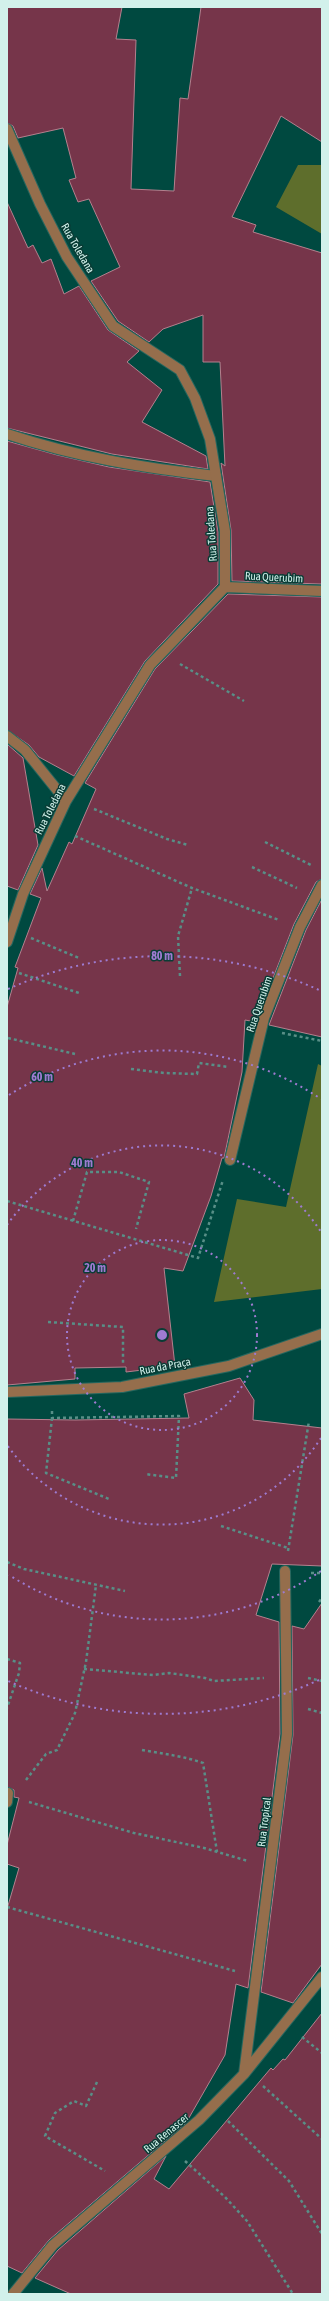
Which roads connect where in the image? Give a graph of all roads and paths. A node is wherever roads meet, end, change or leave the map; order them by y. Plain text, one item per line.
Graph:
1 (7, 129) edge
2 (7, 434) edge
3 (216, 476) junction
4 (225, 586) junction
5 (322, 591) edge
6 (176, 662) dead end
7 (244, 701) dead end
8 (7, 736) edge
9 (66, 801) junction
10 (94, 809) dead end
11 (54, 826) junction
12 (265, 842) dead end
13 (188, 845) dead end
14 (311, 865) dead end
15 (252, 867) dead end
16 (322, 885) edge
17 (192, 888) junction
18 (299, 889) dead end
19 (300, 928) junction
20 (29, 937) dead end
21 (7, 942) edge
22 (79, 958) dead end
23 (18, 973) dead end
24 (180, 976) dead end
25 (78, 993) dead end
26 (279, 1032) dead end
27 (8, 1038) edge
28 (322, 1041) edge
29 (75, 1054) dead end
30 (235, 1068) dead end
31 (131, 1069) dead end
32 (230, 1160) joint
33 (7, 1201) edge
34 (73, 1221) junction
35 (136, 1229) dead end
36 (48, 1322) dead end
37 (322, 1334) edge
38 (122, 1387) junction
39 (7, 1392) edge
40 (53, 1406) dead end
41 (52, 1418) junction
42 (309, 1421) dead end
43 (145, 1474) dead end
44 (109, 1499) dead end
45 (221, 1526) dead end
46 (289, 1549) junction
47 (7, 1562) edge
48 (285, 1572) joint
49 (322, 1573) edge
50 (311, 1574) dead end
51 (96, 1585) junction
52 (125, 1591) dead end
53 (322, 1598) edge
54 (319, 1602) dead end
55 (7, 1660) edge
56 (84, 1669) junction
57 (286, 1676) junction
58 (307, 1678) dead end
59 (322, 1681) edge
60 (7, 1708) edge
61 (307, 1709) dead end
62 (322, 1713) edge
63 (142, 1750) dead end
64 (8, 1798) edge
65 (217, 1852) junction
66 (271, 1866) junction
67 (7, 1907) edge
68 (257, 1976) junction
69 (322, 1977) edge
70 (246, 2072) junction
71 (97, 2082) dead end
72 (212, 2106) junction
73 (322, 2139) edge
74 (168, 2147) junction
75 (123, 2185) junction
76 (322, 2234) edge
77 (13, 2294) edge
78 (294, 2294) edge

1 - 3 street, Rua Toledana
2 - 3 street
3 - 4 street, Rua Toledana
4 - 5 street, Rua Querubim
4 - 9 street, Rua Toledana
6 - 7 path
8 - 9 street
9 - 11 street, Rua Toledana
10 - 13 path
11 - 17 path
11 - 21 street, Rua Toledana
12 - 14 path
15 - 18 path
16 - 19 street, Rua Querubim
17 - 19 path
17 - 24 path
19 - 32 street, Rua Querubim
20 - 22 path
23 - 25 path
26 - 28 path
27 - 29 path
30 - 31 path
32 - 34 path
33 - 34 path
34 - 35 path
36 - 38 path
37 - 38 street, Rua da Praça
38 - 39 street, Rua da Praça
40 - 41 path
41 - 43 path
41 - 44 path
42 - 46 path
45 - 46 path
46 - 48 path
47 - 51 path
48 - 57 street, Rua Tropical
49 - 50 path
51 - 52 path
51 - 56 path
53 - 54 path
55 - 60 path
56 - 57 path
56 - 64 path
57 - 66 street, Rua Tropical
58 - 59 path
61 - 62 path
63 - 65 path
64 - 65 path
65 - 66 path
66 - 68 street, Rua Tropical
67 - 68 path
68 - 70 street, Rua Tropical
69 - 70 street, Rua Renascer
70 - 72 street, Rua Renascer
70 - 73 path
71 - 75 path
72 - 74 street, Rua Renascer
72 - 76 path
74 - 75 street, Rua Renascer
74 - 78 path
75 - 77 street, Rua Renascer

